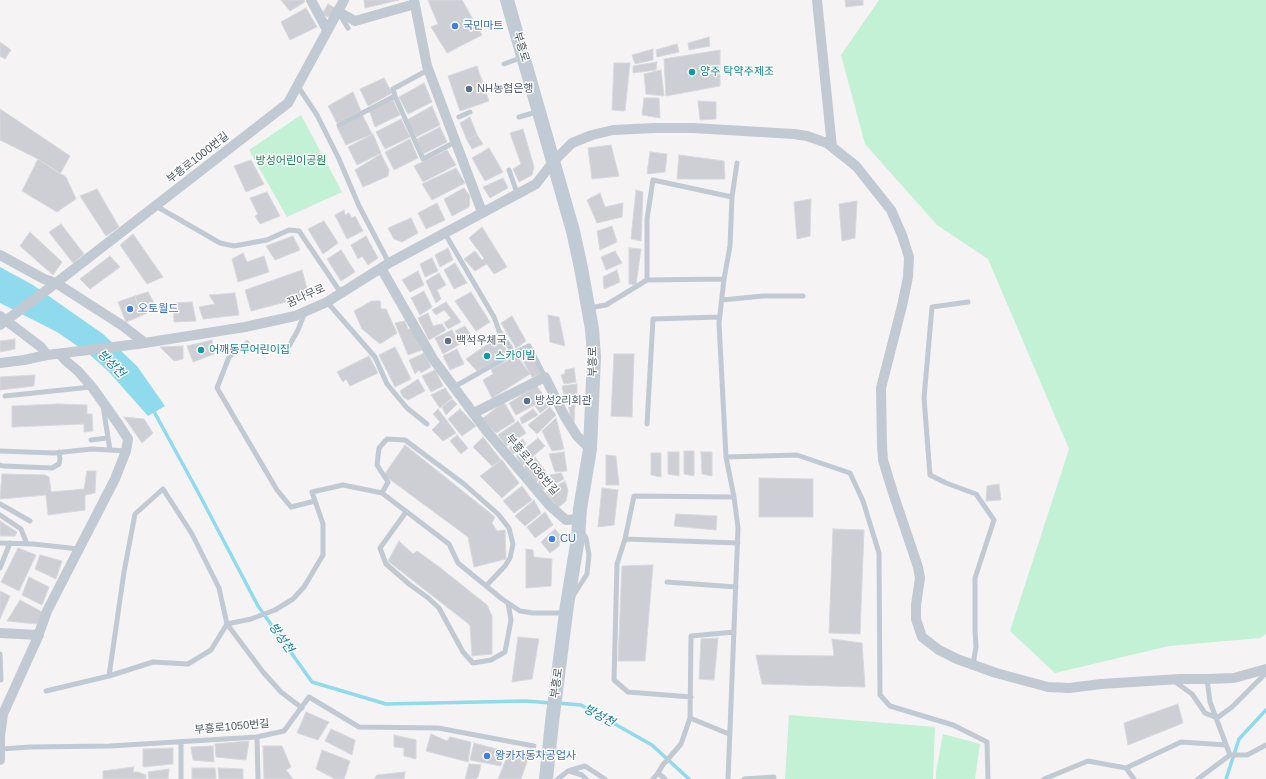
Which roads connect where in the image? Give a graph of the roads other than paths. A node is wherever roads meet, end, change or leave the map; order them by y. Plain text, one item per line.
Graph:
1 (311, 0) edge
2 (344, 0) edge
3 (507, 0) edge
4 (817, 0) edge
5 (414, 2) edge
6 (338, 11) junction
7 (348, 28) dead end
8 (327, 30) junction
9 (524, 57) junction
10 (504, 64) dead end
11 (428, 70) junction
12 (297, 85) junction
13 (395, 96) junction
14 (540, 111) junction
15 (470, 112) dead end
16 (459, 117) dead end
17 (519, 117) dead end
18 (339, 125) dead end
19 (455, 142) junction
20 (832, 147) junction
21 (553, 162) junction
22 (737, 163) dead end
23 (509, 170) dead end
24 (517, 194) junction
25 (732, 197) junction
26 (156, 206) junction
27 (482, 212) junction
28 (444, 232) junction
29 (0, 255) edge
30 (385, 266) junction
31 (724, 279) junction
32 (647, 280) junction
33 (56, 283) junction
34 (341, 293) junction
35 (803, 296) dead end
36 (722, 300) junction
37 (327, 302) junction
38 (968, 302) dead end
39 (588, 308) junction
40 (306, 311) junction
41 (719, 317) junction
42 (2, 320) edge
43 (141, 343) junction
44 (247, 343) dead end
45 (290, 346) dead end
46 (514, 353) junction
47 (63, 354) junction
48 (47, 355) junction
49 (0, 363) edge
50 (545, 377) junction
51 (92, 387) junction
52 (454, 387) junction
53 (5, 396) dead end
54 (102, 400) junction
55 (474, 413) junction
56 (427, 424) dead end
57 (647, 424) dead end
58 (107, 438) junction
59 (91, 440) dead end
60 (590, 449) junction
61 (110, 450) junction
62 (0, 451) edge
63 (126, 451) junction
64 (59, 452) junction
65 (726, 457) junction
66 (0, 465) edge
67 (382, 493) junction
68 (734, 497) junction
69 (315, 501) junction
70 (0, 504) edge
71 (406, 512) junction
72 (0, 515) edge
73 (30, 521) dead end
74 (579, 524) junction
75 (625, 539) junction
76 (0, 543) edge
77 (10, 543) junction
78 (738, 543) junction
79 (27, 544) junction
80 (78, 549) junction
81 (0, 568) edge
82 (666, 582) dead end
83 (486, 586) junction
84 (736, 587) junction
85 (508, 604) junction
86 (567, 609) junction
87 (227, 624) junction
88 (734, 632) junction
89 (0, 633) edge
90 (39, 635) junction
91 (0, 654) edge
92 (973, 666) junction
93 (1266, 669) edge
94 (1266, 673) edge
95 (109, 676) junction
96 (1172, 679) junction
97 (1207, 679) junction
98 (0, 680) edge
99 (46, 691) dead end
100 (691, 697) junction
101 (302, 708) junction
102 (1, 714) edge
103 (690, 718) junction
104 (1217, 718) junction
105 (729, 734) junction
106 (257, 737) junction
107 (181, 742) junction
108 (1266, 744) edge
109 (1226, 745) junction
110 (534, 746) dead end
111 (1, 750) edge
112 (1230, 755) junction
113 (0, 760) edge
114 (1126, 768) junction
115 (568, 771) junction
116 (658, 773) junction
117 (774, 777) dead end
118 (182, 779) edge
119 (258, 779) edge
120 (546, 779) edge
121 (558, 779) edge
122 (565, 779) edge
123 (586, 779) edge
124 (605, 779) edge
125 (653, 779) edge
126 (665, 779) edge
127 (728, 779) edge
128 (744, 779) edge
129 (988, 779) edge
130 (1044, 779) edge
131 (1134, 779) edge
132 (1198, 779) edge

1 - 8 street
2 - 6 street, 부흥로1000번길
3 - 9 main road, 부흥로
4 - 20 street
5 - 6 street
5 - 11 street
6 - 7 lane
6 - 8 street, 부흥로1000번길
8 - 12 street, 부흥로1000번길
9 - 10 lane
9 - 14 main road, 부흥로
11 - 13 lane
11 - 19 street
12 - 26 street, 부흥로1000번길
12 - 30 lane
13 - 18 lane
13 - 19 lane
14 - 17 lane
14 - 21 main road, 부흥로
15 - 16 lane
19 - 27 street
20 - 21 street, 꿈나무로
20 - 92 street, 꿈나무로
21 - 24 street, 꿈나무로
21 - 39 main road, 부흥로
22 - 25 lane
23 - 24 lane
24 - 27 street, 꿈나무로
25 - 31 lane
25 - 32 lane
26 - 33 street, 부흥로1000번길
26 - 34 lane
27 - 28 street, 꿈나무로
28 - 30 street, 꿈나무로
28 - 46 lane
29 - 33 street
30 - 34 street, 꿈나무로
30 - 52 street, 부흥로1036번길
31 - 32 lane
31 - 36 lane
32 - 39 lane
33 - 42 street, 부흥로1000번길
33 - 43 street
34 - 37 street, 꿈나무로
35 - 36 lane
36 - 41 lane
37 - 40 street, 꿈나무로
37 - 56 lane
38 - 92 lane
39 - 60 main road, 부흥로
40 - 43 street, 꿈나무로
40 - 45 lane
41 - 57 lane
41 - 65 lane
42 - 48 street
43 - 47 street, 꿈나무로
44 - 69 lane
46 - 50 lane
46 - 52 lane
47 - 48 street
47 - 51 street
48 - 49 street
50 - 55 street
50 - 60 street
51 - 53 lane
51 - 54 street
52 - 55 street, 부흥로1036번길
54 - 58 lane
54 - 63 street
55 - 74 street, 부흥로1036번길
58 - 59 lane
58 - 61 lane
60 - 74 main road, 부흥로
61 - 63 lane
61 - 64 lane
62 - 64 lane
63 - 80 street
64 - 66 lane
65 - 68 lane
65 - 129 lane
67 - 69 lane
67 - 71 lane
67 - 83 lane
68 - 75 lane
68 - 78 lane
69 - 87 lane
70 - 73 lane
71 - 83 lane
71 - 85 lane
72 - 79 lane
74 - 86 main road, 부흥로
75 - 78 lane
75 - 100 lane
76 - 77 lane
77 - 79 lane
77 - 81 lane
78 - 84 lane
79 - 80 lane
80 - 90 street
82 - 84 lane
83 - 85 lane
84 - 88 lane
85 - 86 lane
86 - 120 main road, 부흥로
87 - 95 lane
87 - 95 lane
87 - 101 lane
88 - 100 lane
88 - 105 lane
89 - 90 street
90 - 102 street
91 - 98 lane
92 - 96 street, 꿈나무로
93 - 97 street, 꿈나무로
94 - 104 lane
95 - 99 lane
96 - 97 street, 꿈나무로
96 - 104 lane
97 - 104 lane
100 - 103 lane
101 - 106 lane, 부흥로1050번길
101 - 110 lane, 부흥로1050번길
102 - 111 street
103 - 105 lane
103 - 116 lane
104 - 109 lane
105 - 127 lane
106 - 107 lane, 부흥로1050번길
106 - 119 lane
107 - 111 lane, 부흥로1050번길
107 - 118 lane
108 - 112 lane
109 - 112 lane
109 - 114 lane
111 - 113 street
112 - 132 lane
114 - 130 lane
114 - 131 lane
115 - 121 lane
115 - 122 lane
115 - 123 lane
115 - 124 lane
116 - 125 lane
116 - 126 lane
117 - 128 lane

